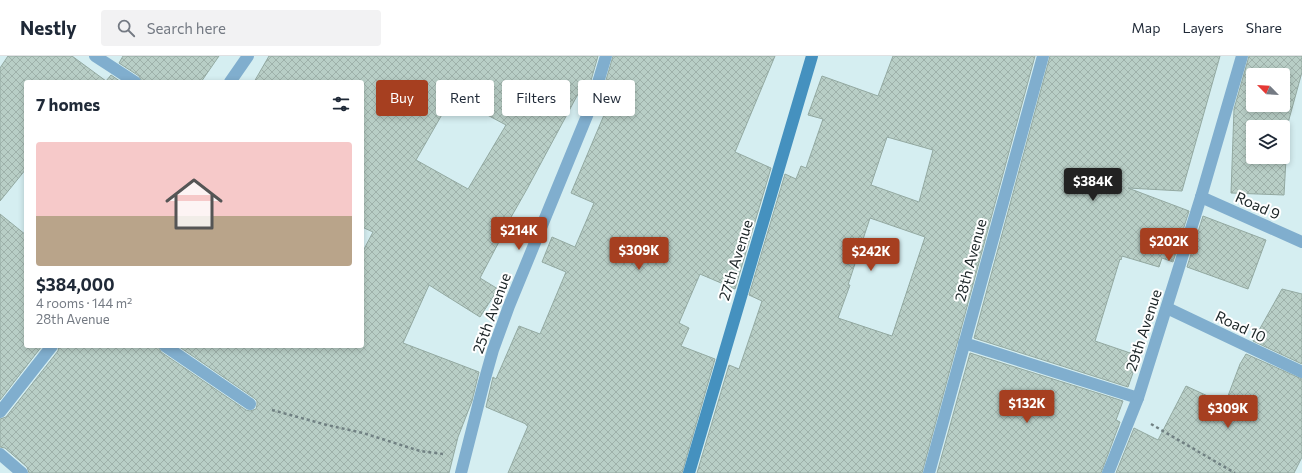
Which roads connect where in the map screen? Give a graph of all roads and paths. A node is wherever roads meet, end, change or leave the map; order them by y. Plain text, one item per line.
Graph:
1 (95, 56) edge
2 (248, 56) edge
3 (606, 56) edge
4 (812, 56) edge
5 (1043, 56) edge
6 (1242, 56) edge
7 (132, 80) edge
8 (231, 80) edge
9 (1201, 197) junction
10 (1302, 242) edge
11 (1167, 308) junction
12 (964, 343) junction
13 (50, 348) edge
14 (168, 348) edge
15 (1302, 372) edge
16 (1138, 398) junction
17 (250, 404) joint
18 (0, 412) edge
19 (1132, 413) junction
20 (0, 454) edge
21 (464, 457) junction
22 (22, 473) edge
23 (461, 473) edge
24 (689, 473) edge
25 (929, 473) edge
26 (1108, 473) edge
27 (1235, 473) edge

1 - 7 street
2 - 8 street
3 - 21 street, 25th Avenue
4 - 24 street, 27th Avenue
5 - 12 street, 28th Avenue
6 - 9 street, 29th Avenue
9 - 10 street, Road 9
9 - 11 street, 29th Avenue
11 - 15 street, Road 10
11 - 16 street, 29th Avenue
12 - 16 street
12 - 25 street, 28th Avenue
13 - 18 street
14 - 17 street
16 - 19 street, 29th Avenue
17 - 21 path
19 - 26 street, 29th Avenue
19 - 27 path
20 - 22 street
21 - 23 street, 25th Avenue

